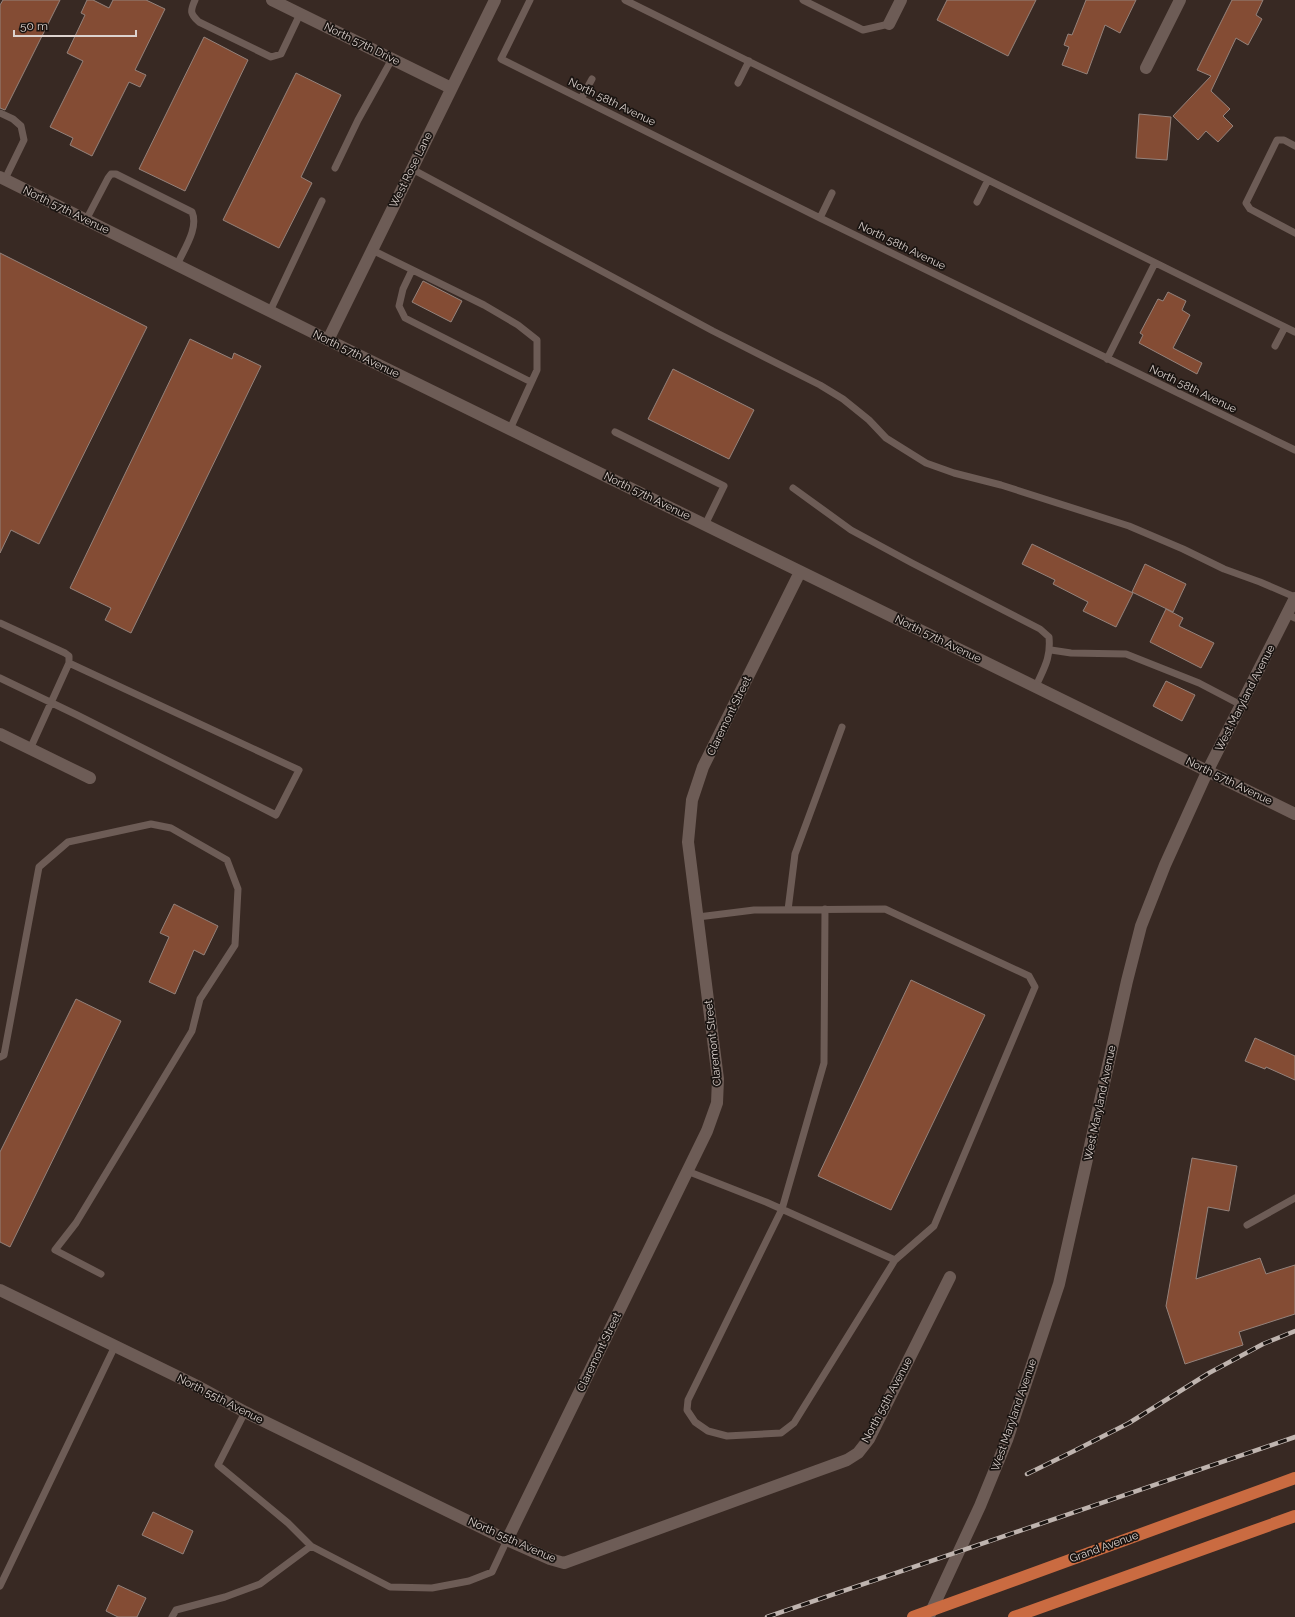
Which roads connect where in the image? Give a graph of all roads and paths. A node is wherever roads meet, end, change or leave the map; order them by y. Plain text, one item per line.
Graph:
1 (196, 0) edge
2 (272, 0) edge
3 (495, 0) edge
4 (530, 0) edge
5 (625, 0) edge
6 (803, 0) edge
7 (901, 0) edge
8 (1180, 0) edge
9 (300, 14) junction
10 (889, 24) joint
11 (392, 59) junction
12 (749, 61) junction
13 (1146, 68) dead end
14 (592, 78) dead end
15 (738, 82) dead end
16 (451, 88) junction
17 (581, 99) junction
18 (0, 113) edge
19 (1295, 146) edge
20 (334, 168) dead end
21 (412, 169) junction
22 (3, 178) edge
23 (988, 180) junction
24 (832, 193) dead end
25 (322, 201) dead end
26 (977, 202) dead end
27 (820, 218) junction
28 (86, 220) junction
29 (1295, 233) edge
30 (372, 250) junction
31 (1154, 263) junction
32 (177, 265) junction
33 (412, 270) junction
34 (270, 311) junction
35 (1285, 327) junction
36 (1295, 332) edge
37 (328, 340) junction
38 (1275, 346) dead end
39 (1107, 359) junction
40 (531, 382) junction
41 (510, 429) junction
42 (615, 432) dead end
43 (1295, 450) edge
44 (793, 488) dead end
45 (705, 525) junction
46 (800, 572) junction
47 (1295, 597) edge
48 (1291, 616) edge
49 (0, 623) edge
50 (1051, 650) junction
51 (69, 663) junction
52 (0, 678) edge
53 (1036, 686) junction
54 (51, 703) junction
55 (1241, 705) junction
56 (842, 727) dead end
57 (0, 734) edge
58 (30, 749) junction
59 (1208, 770) junction
60 (90, 778) dead end
61 (1295, 814) edge
62 (788, 910) junction
63 (825, 910) junction
64 (698, 917) junction
65 (0, 1057) edge
66 (687, 1171) junction
67 (1295, 1198) edge
68 (782, 1209) junction
69 (1247, 1225) dead end
70 (895, 1260) junction
71 (101, 1274) dead end
72 (950, 1277) dead end
73 (0, 1290) edge
74 (115, 1346) junction
75 (245, 1412) junction
76 (1295, 1478) edge
77 (1295, 1516) edge
78 (507, 1540) junction
79 (310, 1546) junction
80 (0, 1586) edge
81 (172, 1617) edge
82 (913, 1617) edge
83 (929, 1617) edge
84 (1014, 1617) edge

1 - 9 lane
2 - 9 street, North 57th Drive
3 - 16 street, West Rose Lane
4 - 17 lane, North 58th Avenue
5 - 12 lane
6 - 10 lane
7 - 10 street
8 - 13 street
9 - 11 street, North 57th Drive
11 - 16 street, North 57th Drive
11 - 20 lane
12 - 15 lane
12 - 23 lane
14 - 17 lane
16 - 21 street, West Rose Lane
17 - 27 lane, North 58th Avenue
18 - 22 lane
19 - 29 lane
21 - 30 street, West Rose Lane
21 - 47 lane
22 - 28 street, North 57th Avenue
23 - 26 lane
23 - 31 lane
24 - 27 lane
25 - 34 lane
27 - 39 lane, North 58th Avenue
28 - 32 street, North 57th Avenue
28 - 32 lane
30 - 33 lane
30 - 37 street, West Rose Lane
31 - 35 lane
31 - 39 lane
32 - 34 street, North 57th Avenue
33 - 40 lane
33 - 40 lane
34 - 37 street, North 57th Avenue
35 - 36 lane
35 - 38 lane
37 - 41 street, North 57th Avenue
39 - 43 lane, North 58th Avenue
40 - 41 lane
41 - 45 street, North 57th Avenue
42 - 45 lane
44 - 50 lane
45 - 46 street, North 57th Avenue
46 - 53 street, North 57th Avenue
46 - 64 street, Claremont Street
47 - 48 street, West Maryland Avenue
48 - 55 street, West Maryland Avenue
49 - 51 lane
50 - 53 lane
50 - 55 lane
51 - 54 lane
51 - 54 lane
52 - 54 lane
53 - 59 street, North 57th Avenue
54 - 58 lane
55 - 59 street, West Maryland Avenue
56 - 62 lane
57 - 58 street
58 - 60 street
59 - 61 street, North 57th Avenue
59 - 83 street, West Maryland Avenue
62 - 63 lane
62 - 64 lane
63 - 68 lane
63 - 70 lane
64 - 66 street, Claremont Street
65 - 71 lane
66 - 68 lane
66 - 78 street, Claremont Street
67 - 69 lane
68 - 70 lane
68 - 70 lane
72 - 78 street, North 55th Avenue
73 - 74 street, North 55th Avenue
74 - 75 street, North 55th Avenue
74 - 80 lane
75 - 78 street, North 55th Avenue
75 - 79 lane
76 - 82 highway, Grand Avenue
77 - 84 highway
78 - 79 lane
79 - 81 lane

